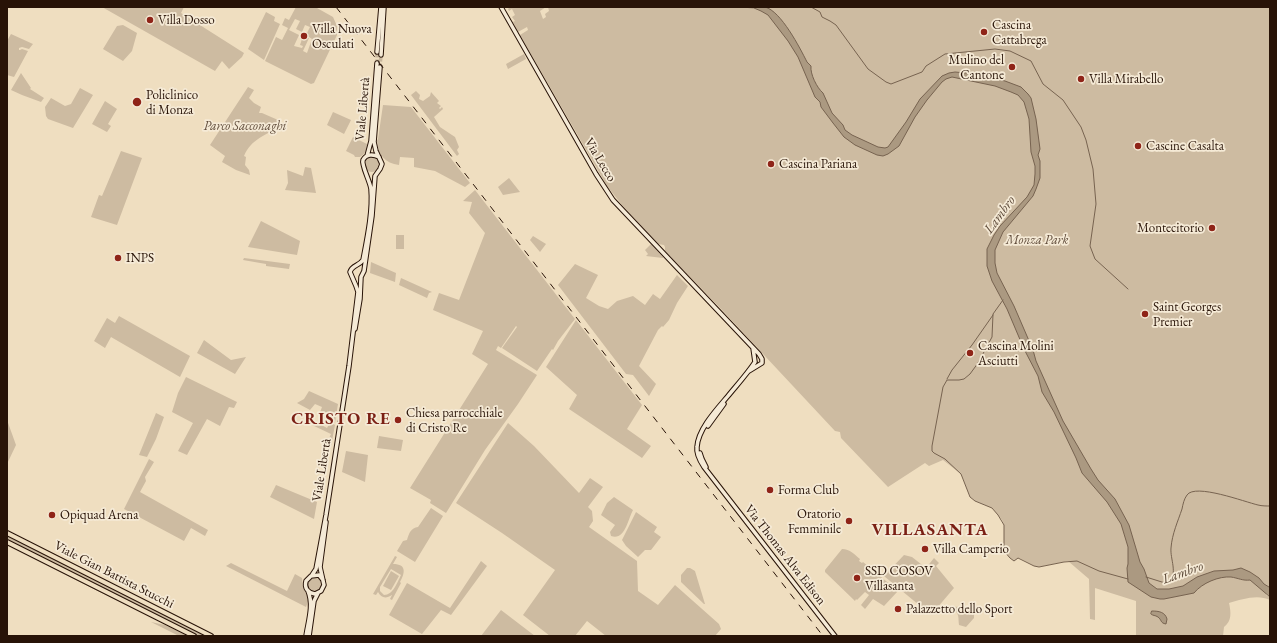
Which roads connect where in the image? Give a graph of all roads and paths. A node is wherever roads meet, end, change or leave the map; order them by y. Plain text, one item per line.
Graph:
1 (381, 7) edge
2 (384, 7) edge
3 (501, 7) edge
4 (377, 64) tunnel mouth
5 (380, 68) tunnel mouth
6 (367, 156) junction
7 (379, 157) junction
8 (366, 172) junction
9 (377, 173) junction
10 (356, 265) junction
11 (351, 275) junction
12 (362, 276) junction
13 (353, 334) junction
14 (753, 348) junction
15 (761, 358) junction
16 (755, 361) junction
17 (759, 364) junction
18 (748, 371) junction
19 (326, 515) junction
20 (7, 533) edge
21 (7, 542) edge
22 (312, 575) junction
23 (324, 580) junction
24 (306, 588) junction
25 (318, 593) junction
26 (194, 636) edge
27 (211, 636) edge
28 (308, 636) edge
29 (836, 636) edge

1 - 2 main road
3 - 14 main road, Via Lecco
4 - 6 main road, Viale Libertà
5 - 7 main road, Viale Libertà
6 - 7 main road, Viale Libertà
6 - 8 main road, Viale Libertà
7 - 9 main road, Viale Libertà
8 - 9 main road
8 - 10 main road, Viale Libertà
9 - 12 main road, Viale Libertà
10 - 11 main road, Viale Libertà
10 - 12 main road
11 - 12 main road
11 - 13 main road, Viale Libertà
12 - 13 main road, Viale Libertà
13 - 19 main road, Viale Libertà
14 - 15 main road, Via Lecco
14 - 16 main road
15 - 16 main road
15 - 17 main road
16 - 17 main road
16 - 18 main road, Via Thomas Alva Edison
17 - 18 main road, Via Thomas Alva Edison
18 - 29 main road, Via Thomas Alva Edison
19 - 22 main road, Viale Libertà
19 - 23 main road, Viale Libertà
20 - 27 main road, Viale Gian Battista Stucchi
21 - 26 main road, Viale Gian Battista Stucchi
22 - 23 main road
22 - 24 main road
23 - 25 main road
24 - 25 main road
24 - 28 main road
25 - 28 main road

